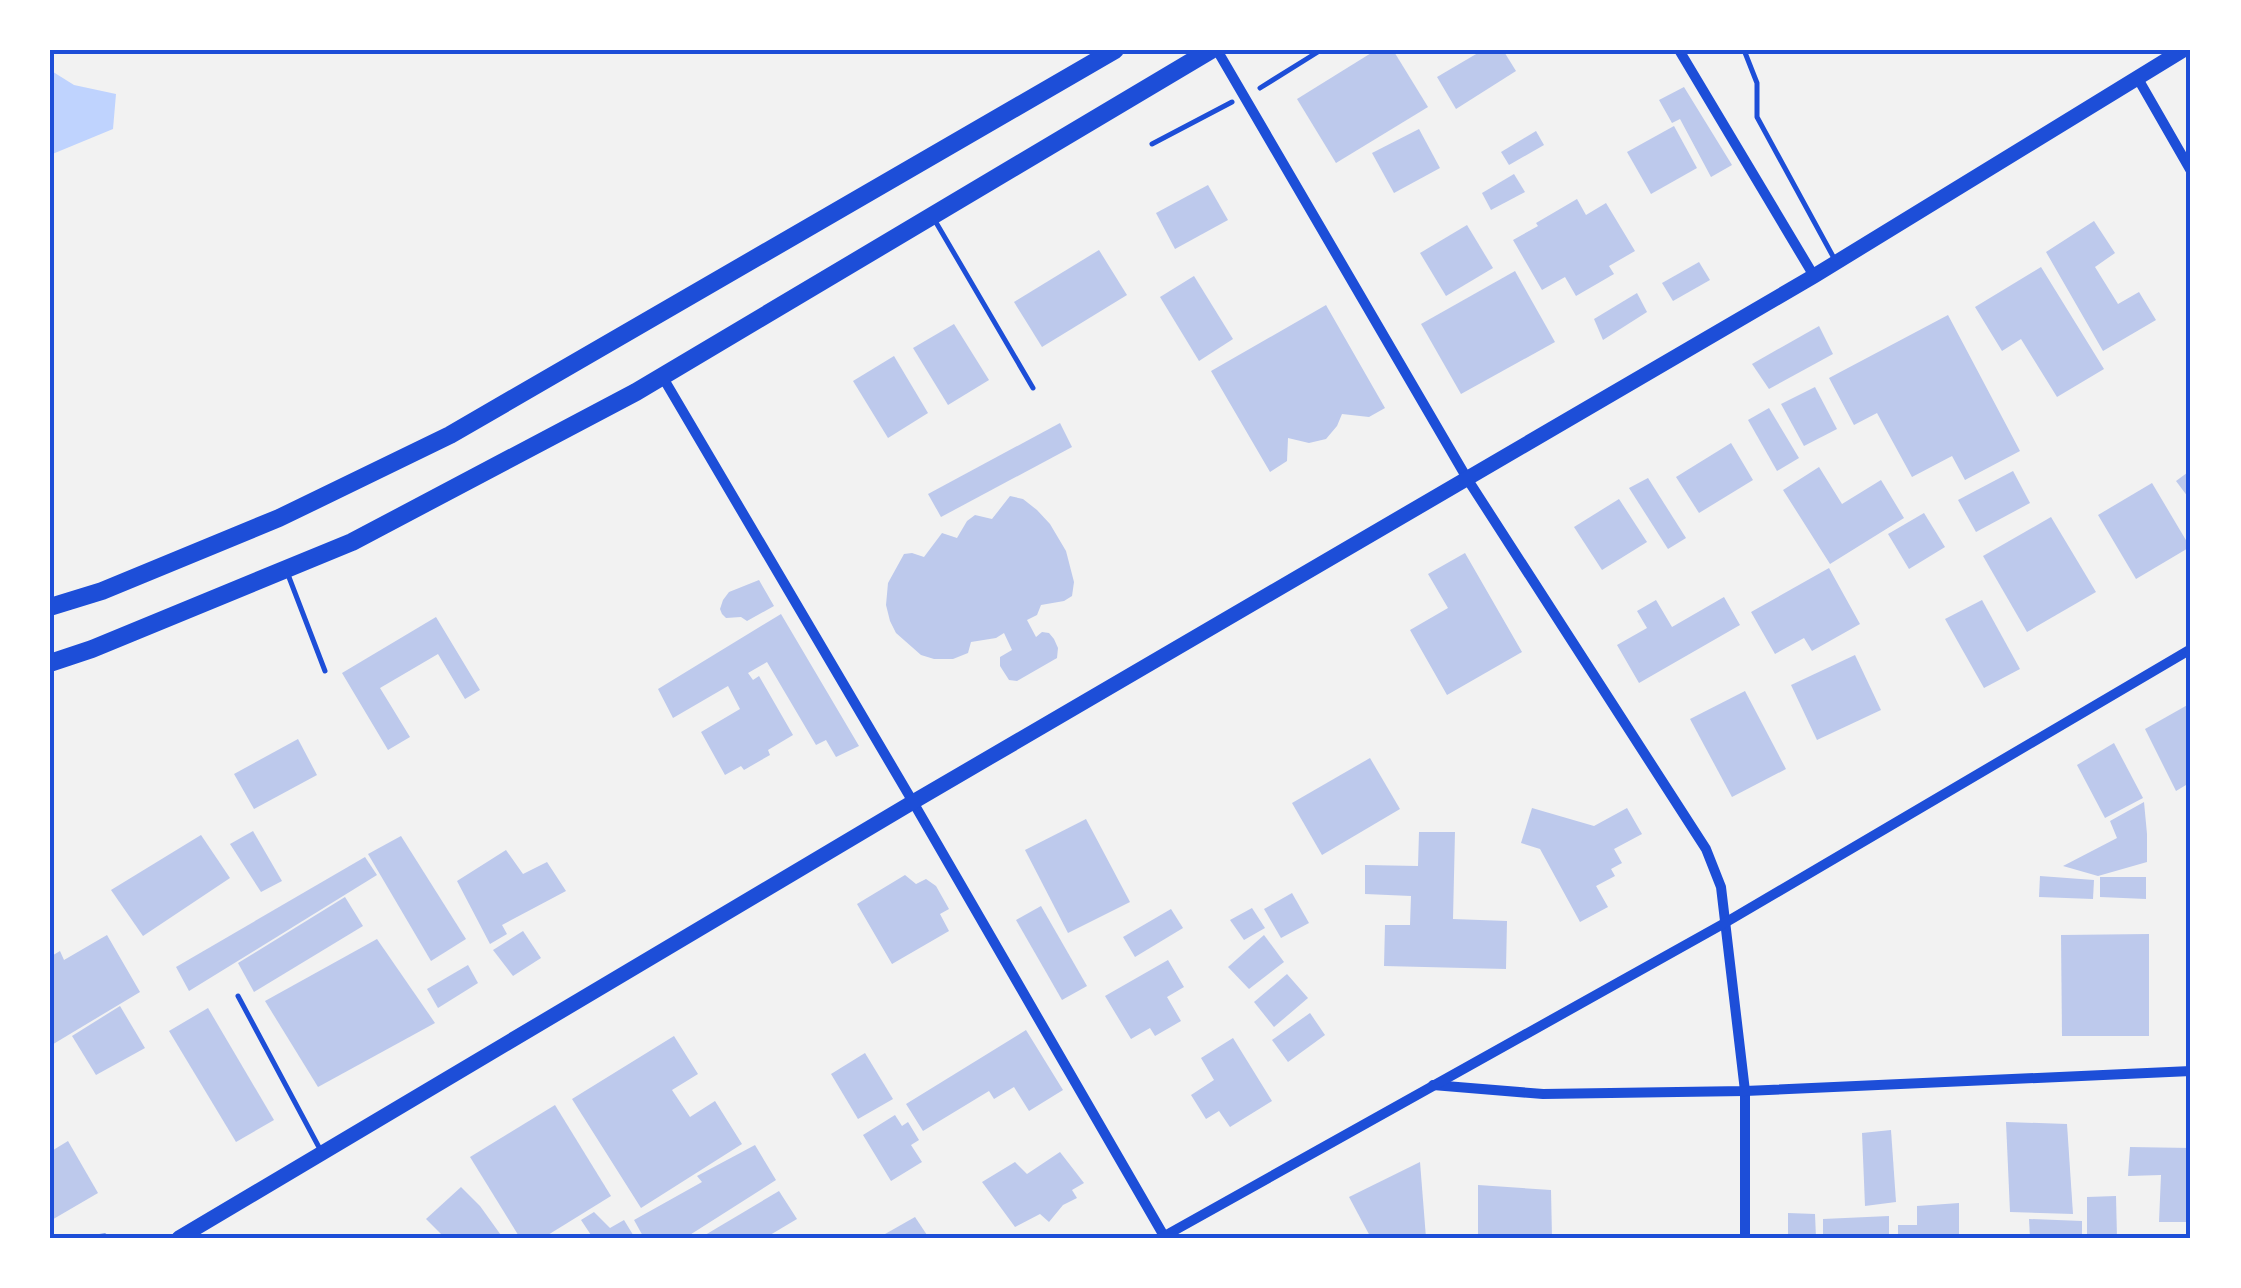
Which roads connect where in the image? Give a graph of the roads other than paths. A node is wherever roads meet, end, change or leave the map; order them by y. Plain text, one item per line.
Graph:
1 (1115, 50) edge
2 (1214, 50) edge
3 (1678, 50) edge
4 (1744, 50) edge
5 (2182, 50) edge
6 (2137, 77) junction
7 (2191, 171) edge
8 (932, 216) junction
9 (1837, 262) junction
10 (1814, 276) junction
11 (662, 376) junction
12 (1032, 388) dead end
13 (1468, 480) junction
14 (286, 570) junction
15 (50, 607) edge
16 (2191, 649) edge
17 (50, 663) edge
18 (325, 671) dead end
19 (913, 802) junction
20 (1724, 924) junction
21 (238, 996) dead end
22 (2191, 1071) edge
23 (1433, 1085) junction
24 (1744, 1091) junction
25 (322, 1153) junction
26 (1162, 1237) edge
27 (83, 1238) edge
28 (108, 1238) edge
29 (179, 1238) edge
30 (1744, 1238) edge

1 - 15 main road
2 - 8 main road
2 - 13 street
3 - 10 street
4 - 9 lane
5 - 6 main road
6 - 7 street
6 - 9 main road
8 - 11 main road
8 - 12 lane
9 - 10 main road
10 - 13 main road
11 - 14 main road
11 - 19 street
13 - 19 main road
13 - 20 street
14 - 17 main road
14 - 18 lane
16 - 20 street
19 - 25 main road
19 - 26 street
20 - 23 street
20 - 24 street
21 - 25 lane
22 - 24 street
23 - 24 street
23 - 26 street
24 - 30 street
25 - 29 main road
27 - 28 lane

